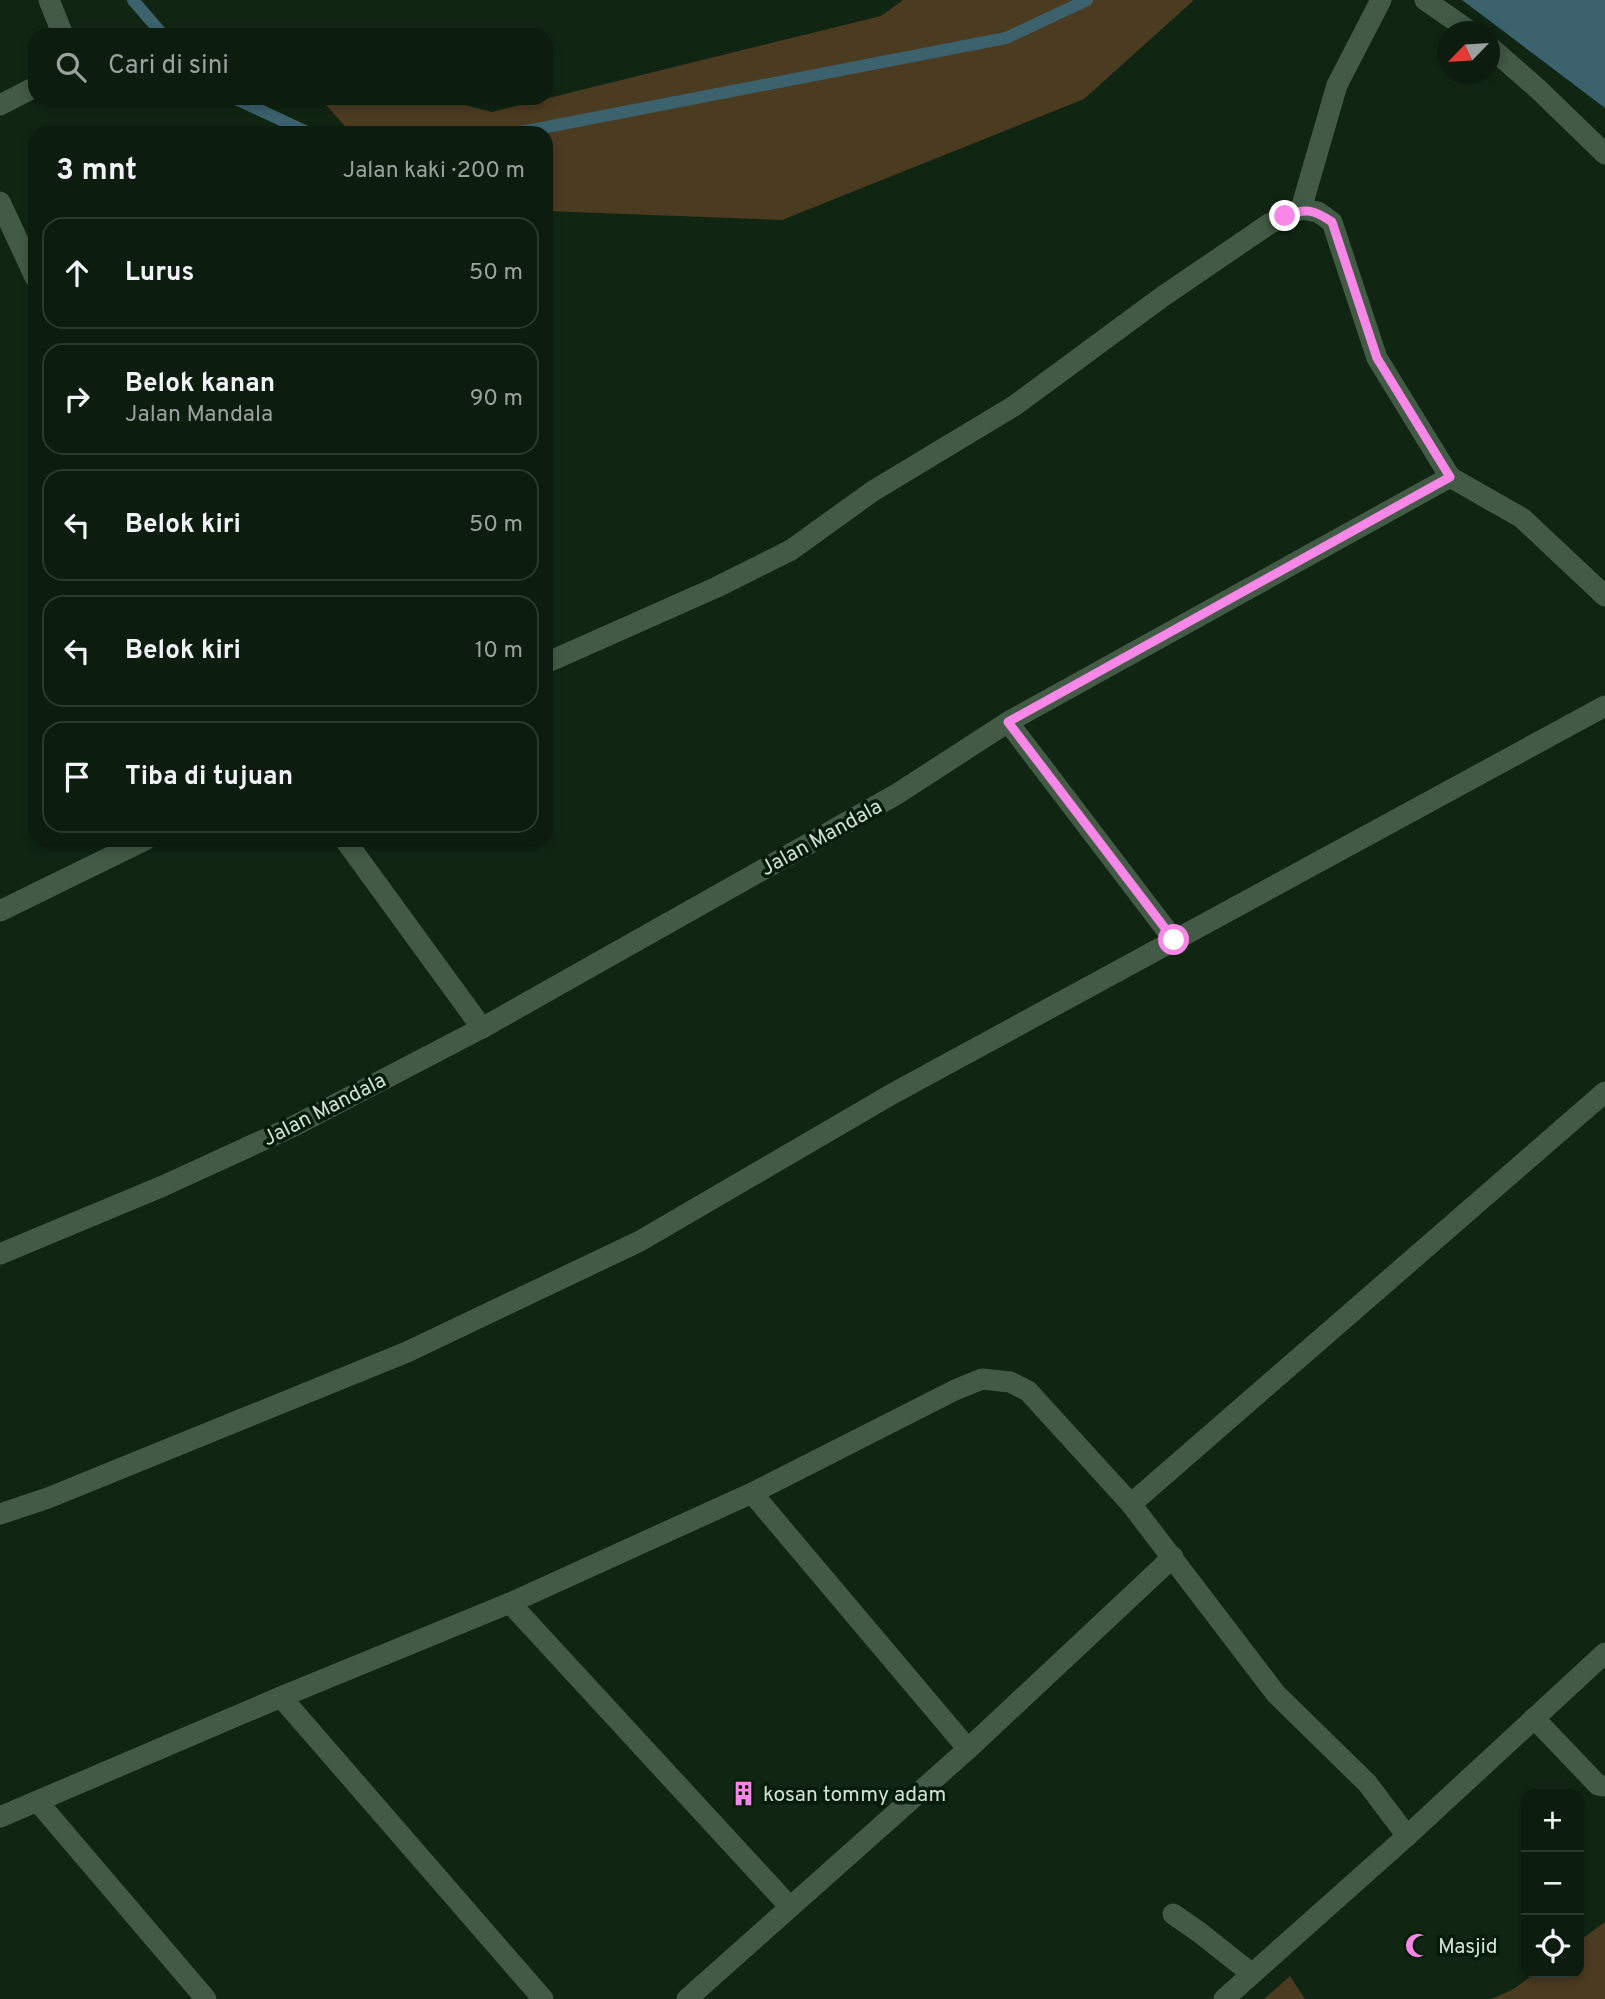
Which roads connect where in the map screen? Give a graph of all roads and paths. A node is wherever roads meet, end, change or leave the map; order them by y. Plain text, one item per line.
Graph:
1 (50, 0) edge
2 (1381, 0) edge
3 (1425, 0) edge
4 (1455, 21) edge
5 (60, 28) edge
6 (1500, 56) edge
7 (28, 91) edge
8 (0, 105) edge
9 (1605, 154) edge
10 (0, 202) edge
11 (1301, 209) junction
12 (28, 262) edge
13 (1450, 477) junction
14 (1605, 596) edge
15 (553, 660) edge
16 (1605, 706) edge
17 (1008, 722) junction
18 (131, 847) edge
19 (350, 847) edge
20 (0, 911) edge
21 (1174, 940) junction
22 (482, 1028) junction
23 (1605, 1092) edge
24 (0, 1254) edge
25 (752, 1493) junction
26 (1131, 1504) junction
27 (0, 1514) edge
28 (1173, 1557) junction
29 (510, 1603) junction
30 (1605, 1653) edge
31 (281, 1697) junction
32 (1534, 1718) junction
33 (968, 1749) junction
34 (1605, 1786) edge
35 (38, 1801) junction
36 (0, 1817) edge
37 (1407, 1836) junction
38 (790, 1907) junction
39 (1173, 1914) dead end
40 (1252, 1973) junction
41 (206, 1999) edge
42 (543, 1999) edge
43 (687, 1999) edge
44 (1224, 1999) edge

1 - 5 street
2 - 11 street
3 - 4 street
6 - 9 street
7 - 8 street
10 - 12 street
11 - 13 street
11 - 15 street
13 - 14 street
13 - 17 street, Jalan Mandala
16 - 21 street
17 - 21 street
17 - 22 street, Jalan Mandala
18 - 20 street
19 - 22 street
21 - 27 street
22 - 24 street, Jalan Mandala
23 - 26 street
25 - 26 street
25 - 29 street
25 - 33 street
26 - 28 street
28 - 33 street
28 - 37 street
29 - 31 street
29 - 38 street
30 - 32 street
31 - 35 street
31 - 42 street
32 - 34 street
32 - 37 street
33 - 38 street
35 - 36 street
35 - 41 street
37 - 40 street
38 - 43 street
39 - 40 street
40 - 44 street

